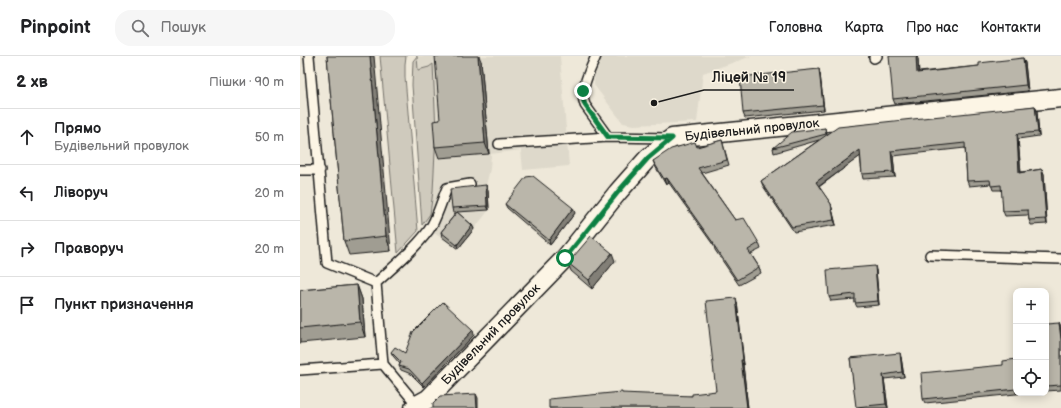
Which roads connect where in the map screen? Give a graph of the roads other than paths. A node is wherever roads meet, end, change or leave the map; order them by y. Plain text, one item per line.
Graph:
1 (309, 56) edge
2 (596, 56) edge
3 (1061, 98) edge
4 (608, 137) junction
5 (672, 138) junction
6 (499, 144) dead end
7 (300, 170) edge
8 (320, 170) junction
9 (470, 184) dead end
10 (930, 255) dead end
11 (1061, 259) edge
12 (376, 282) junction
13 (383, 364) junction
14 (300, 370) edge
15 (415, 407) edge

1 - 8 lane
2 - 4 lane
3 - 5 street, Будівельний провулок
4 - 5 lane
4 - 6 lane
5 - 15 street, Будівельний провулок
7 - 8 lane
8 - 12 lane
9 - 12 lane
10 - 11 lane
12 - 13 lane
13 - 14 lane
13 - 15 lane

